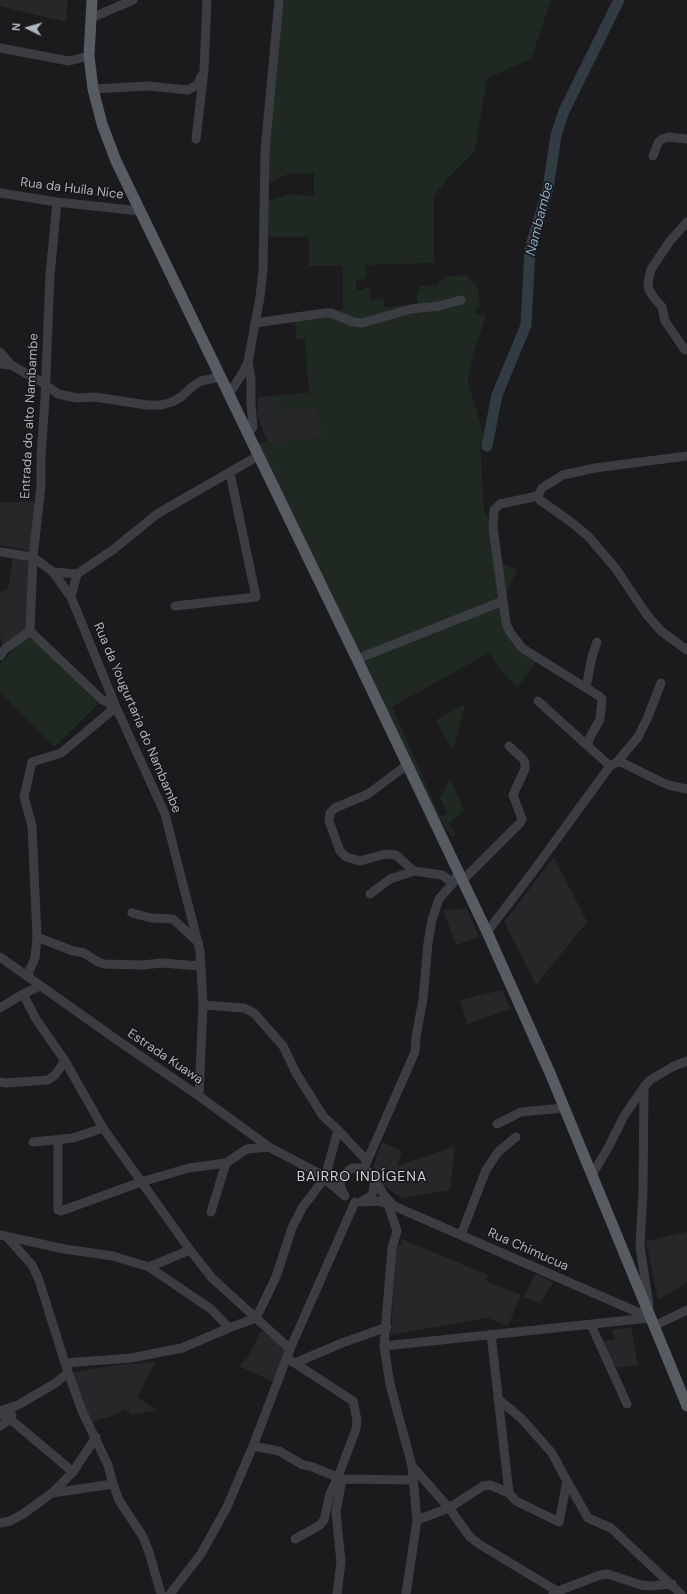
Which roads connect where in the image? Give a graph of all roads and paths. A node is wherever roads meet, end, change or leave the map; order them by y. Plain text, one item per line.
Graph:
1 (92, 0) edge
2 (133, 0) edge
3 (207, 0) edge
4 (279, 0) edge
5 (91, 18) junction
6 (0, 48) edge
7 (89, 56) junction
8 (204, 70) junction
9 (93, 88) junction
10 (196, 139) dead end
11 (687, 139) edge
12 (653, 156) dead end
13 (0, 193) edge
14 (57, 202) junction
15 (140, 211) junction
16 (687, 222) edge
17 (461, 300) dead end
18 (255, 323) junction
19 (685, 350) dead end
20 (0, 352) edge
21 (248, 362) junction
22 (0, 364) edge
23 (11, 365) junction
24 (220, 377) junction
25 (45, 384) junction
26 (58, 394) junction
27 (229, 394) junction
28 (45, 399) junction
29 (248, 433) junction
30 (258, 456) junction
31 (687, 456) edge
32 (230, 473) junction
33 (538, 496) junction
34 (0, 552) edge
35 (33, 557) junction
36 (53, 572) junction
37 (77, 574) junction
38 (71, 597) junction
39 (503, 601) junction
40 (174, 606) dead end
41 (30, 631) junction
42 (597, 642) dead end
43 (2, 650) edge
44 (687, 650) edge
45 (357, 659) junction
46 (661, 683) dead end
47 (586, 688) junction
48 (538, 701) dead end
49 (116, 707) junction
50 (509, 746) dead end
51 (589, 746) junction
52 (614, 764) junction
53 (407, 765) junction
54 (687, 789) edge
55 (414, 871) junction
56 (458, 878) junction
57 (370, 894) dead end
58 (132, 913) dead end
59 (487, 932) junction
60 (37, 937) junction
61 (198, 944) junction
62 (0, 957) edge
63 (201, 966) junction
64 (27, 976) junction
65 (40, 986) junction
66 (23, 994) junction
67 (203, 1005) junction
68 (0, 1008) edge
69 (65, 1061) junction
70 (687, 1061) edge
71 (0, 1082) edge
72 (644, 1087) junction
73 (199, 1096) junction
74 (564, 1108) junction
75 (497, 1124) dead end
76 (103, 1128) junction
77 (338, 1130) junction
78 (516, 1137) dead end
79 (58, 1140) junction
80 (33, 1142) dead end
81 (268, 1147) junction
82 (226, 1163) junction
83 (365, 1164) junction
84 (347, 1171) junction
85 (323, 1175) junction
86 (592, 1175) junction
87 (374, 1181) junction
88 (141, 1182) junction
89 (345, 1196) junction
90 (358, 1202) junction
91 (391, 1205) junction
92 (211, 1212) dead end
93 (461, 1235) junction
94 (3, 1236) edge
95 (190, 1250) junction
96 (150, 1267) junction
97 (687, 1310) edge
98 (256, 1318) junction
99 (652, 1322) junction
100 (591, 1325) junction
101 (229, 1328) junction
102 (387, 1328) junction
103 (491, 1334) junction
104 (384, 1346) junction
105 (290, 1349) junction
106 (287, 1358) junction
107 (295, 1363) junction
108 (65, 1364) junction
109 (68, 1373) junction
110 (498, 1399) junction
111 (627, 1404) dead end
112 (18, 1405) junction
113 (687, 1406) edge
114 (0, 1412) edge
115 (10, 1419) junction
116 (0, 1426) edge
117 (96, 1437) junction
118 (253, 1446) junction
119 (412, 1466) junction
120 (73, 1472) junction
121 (340, 1478) junction
122 (413, 1480) junction
123 (567, 1481) junction
124 (113, 1484) junction
125 (52, 1493) junction
126 (509, 1493) junction
127 (449, 1508) junction
128 (417, 1520) junction
129 (0, 1523) edge
130 (295, 1539) dead end
131 (672, 1584) junction
132 (555, 1592) edge
133 (161, 1594) edge
134 (170, 1594) edge
135 (337, 1594) edge
136 (406, 1594) edge
137 (681, 1594) edge

1 - 5 main road
2 - 5 street
3 - 8 street
4 - 18 street
5 - 7 main road
6 - 7 street
7 - 9 main road
8 - 9 street
8 - 10 street
9 - 15 main road
11 - 12 street
13 - 14 street, Rua da Huíla Nice
14 - 15 street, Rua da Huíla Nice
14 - 25 street, Entrada do alto Nambambe
15 - 24 main road
16 - 19 street
17 - 18 street
18 - 21 street
20 - 23 street
21 - 27 street
21 - 29 street
22 - 23 street
23 - 25 street
24 - 26 street
24 - 27 main road
25 - 26 street
25 - 28 street, Entrada do alto Nambambe
26 - 28 street
27 - 29 main road
28 - 35 street, Entrada do alto Nambambe
29 - 30 main road
30 - 32 street
30 - 45 main road
31 - 33 street
32 - 37 street
32 - 40 street
33 - 39 street
33 - 44 street
34 - 35 street
35 - 36 street, Rua da Yougurtaria do Nambambe
35 - 41 street, Entrada do alto Nambambe
36 - 37 street
36 - 38 street, Rua da Yougurtaria do Nambambe
37 - 38 street
38 - 49 street, Rua da Yougurtaria do Nambambe
39 - 45 street
39 - 47 street
41 - 43 street
41 - 49 street
42 - 47 street
45 - 53 main road
46 - 52 street
47 - 51 street
48 - 51 street
49 - 60 street
49 - 61 street, Rua da Yougurtaria do Nambambe
50 - 56 street
51 - 52 street
52 - 54 street
52 - 59 street
53 - 55 street
53 - 56 main road
55 - 56 street
55 - 57 street
56 - 59 main road
56 - 83 street
58 - 61 street
59 - 74 main road
60 - 63 street
60 - 64 street
61 - 63 street, Rua da Yougurtaria do Nambambe
62 - 64 street, Estrada Kuawa
63 - 67 street, Rua da Yougurtaria do Nambambe
64 - 65 street, Estrada Kuawa
65 - 66 street
65 - 73 street, Estrada Kuawa
66 - 68 street
66 - 69 street
67 - 73 street, Rua da Yougurtaria do Nambambe
67 - 77 street, Rua Chimucua
69 - 71 street
69 - 76 street
70 - 72 street
72 - 86 street
72 - 99 street
73 - 81 street, Estrada Kuawa
74 - 75 street
74 - 86 main road
76 - 79 street
76 - 88 street
77 - 83 street, Rua Chimucua
77 - 85 street
78 - 93 street
79 - 80 street
79 - 88 street
81 - 82 street
81 - 85 street, Estrada Kuawa
82 - 88 street
82 - 92 street
83 - 84 street
83 - 87 street, Rua Chimucua
84 - 85 street
84 - 89 street
85 - 89 street
85 - 98 street
86 - 99 main road
87 - 90 street
87 - 91 street, Rua Chimucua
88 - 95 street
89 - 90 street
90 - 91 street, Rua Chimucua
90 - 105 street
91 - 93 street, Rua Chimucua
91 - 102 street
93 - 99 street, Rua Chimucua
94 - 96 street
94 - 108 street
95 - 96 street
95 - 98 street
96 - 101 street
97 - 99 street
98 - 101 street
98 - 105 street
99 - 100 street
99 - 113 main road
100 - 103 street
100 - 111 street
101 - 108 street
102 - 104 street
102 - 107 street
103 - 104 street
103 - 110 street
104 - 119 street
105 - 106 street
106 - 107 street
106 - 118 street
107 - 121 street
108 - 109 street
109 - 112 street
109 - 117 street
110 - 123 street
110 - 126 street
112 - 114 street
112 - 115 street
114 - 115 street
115 - 116 street
115 - 120 street
117 - 120 street
117 - 124 street
118 - 121 street
118 - 134 street
119 - 122 street
119 - 127 street
120 - 125 street
121 - 122 street
121 - 130 street
121 - 135 street
122 - 128 street
123 - 126 street
123 - 131 street
124 - 125 street
124 - 133 street
125 - 129 street
126 - 127 street
127 - 128 street
127 - 132 street
128 - 136 street
131 - 132 street
131 - 137 street

